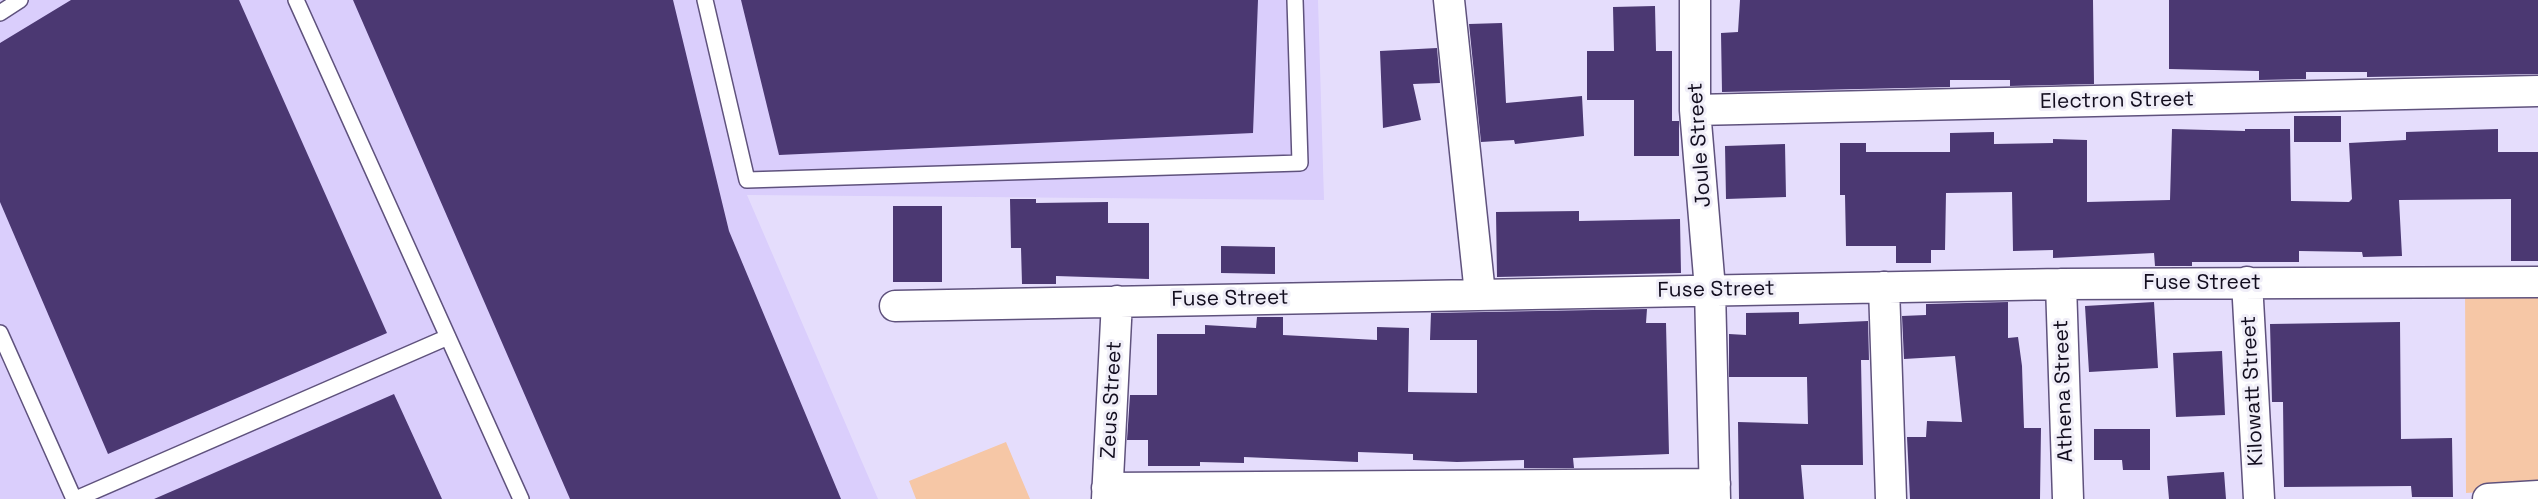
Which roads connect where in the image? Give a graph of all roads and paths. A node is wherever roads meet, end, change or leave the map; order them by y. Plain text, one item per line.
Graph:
1 (20, 0) edge
2 (296, 0) edge
3 (705, 0) edge
4 (1295, 0) edge
5 (1449, 0) edge
6 (1695, 0) edge
7 (0, 13) edge
8 (2538, 91) edge
9 (1695, 110) junction
10 (2247, 282) junction
11 (2538, 282) edge
12 (2061, 284) junction
13 (1884, 287) junction
14 (1710, 289) junction
15 (1480, 294) junction
16 (1117, 301) junction
17 (895, 306) dead end
18 (0, 333) edge
19 (448, 337) junction
20 (1715, 491) edge
21 (1107, 494) edge
22 (2538, 496) edge
23 (75, 499) edge
24 (521, 499) edge
25 (1891, 499) edge
26 (2068, 499) edge
27 (2259, 499) edge
28 (2488, 499) edge

1 - 7 lane
2 - 19 lane
3 - 4 lane
5 - 15 street
6 - 9 street, Joule Street
8 - 9 street, Electron Street
9 - 14 street, Joule Street
10 - 11 street, Fuse Street
10 - 12 street, Fuse Street
10 - 27 street, Kilowatt Street
12 - 13 street, Fuse Street
12 - 26 street, Athena Street
13 - 14 street, Fuse Street
13 - 25 street
14 - 15 street, Fuse Street
14 - 20 street, Joule Street
15 - 16 street, Fuse Street
16 - 17 street, Fuse Street
16 - 21 street, Zeus Street
18 - 23 lane
19 - 23 lane
19 - 24 lane
20 - 21 street
22 - 28 street

